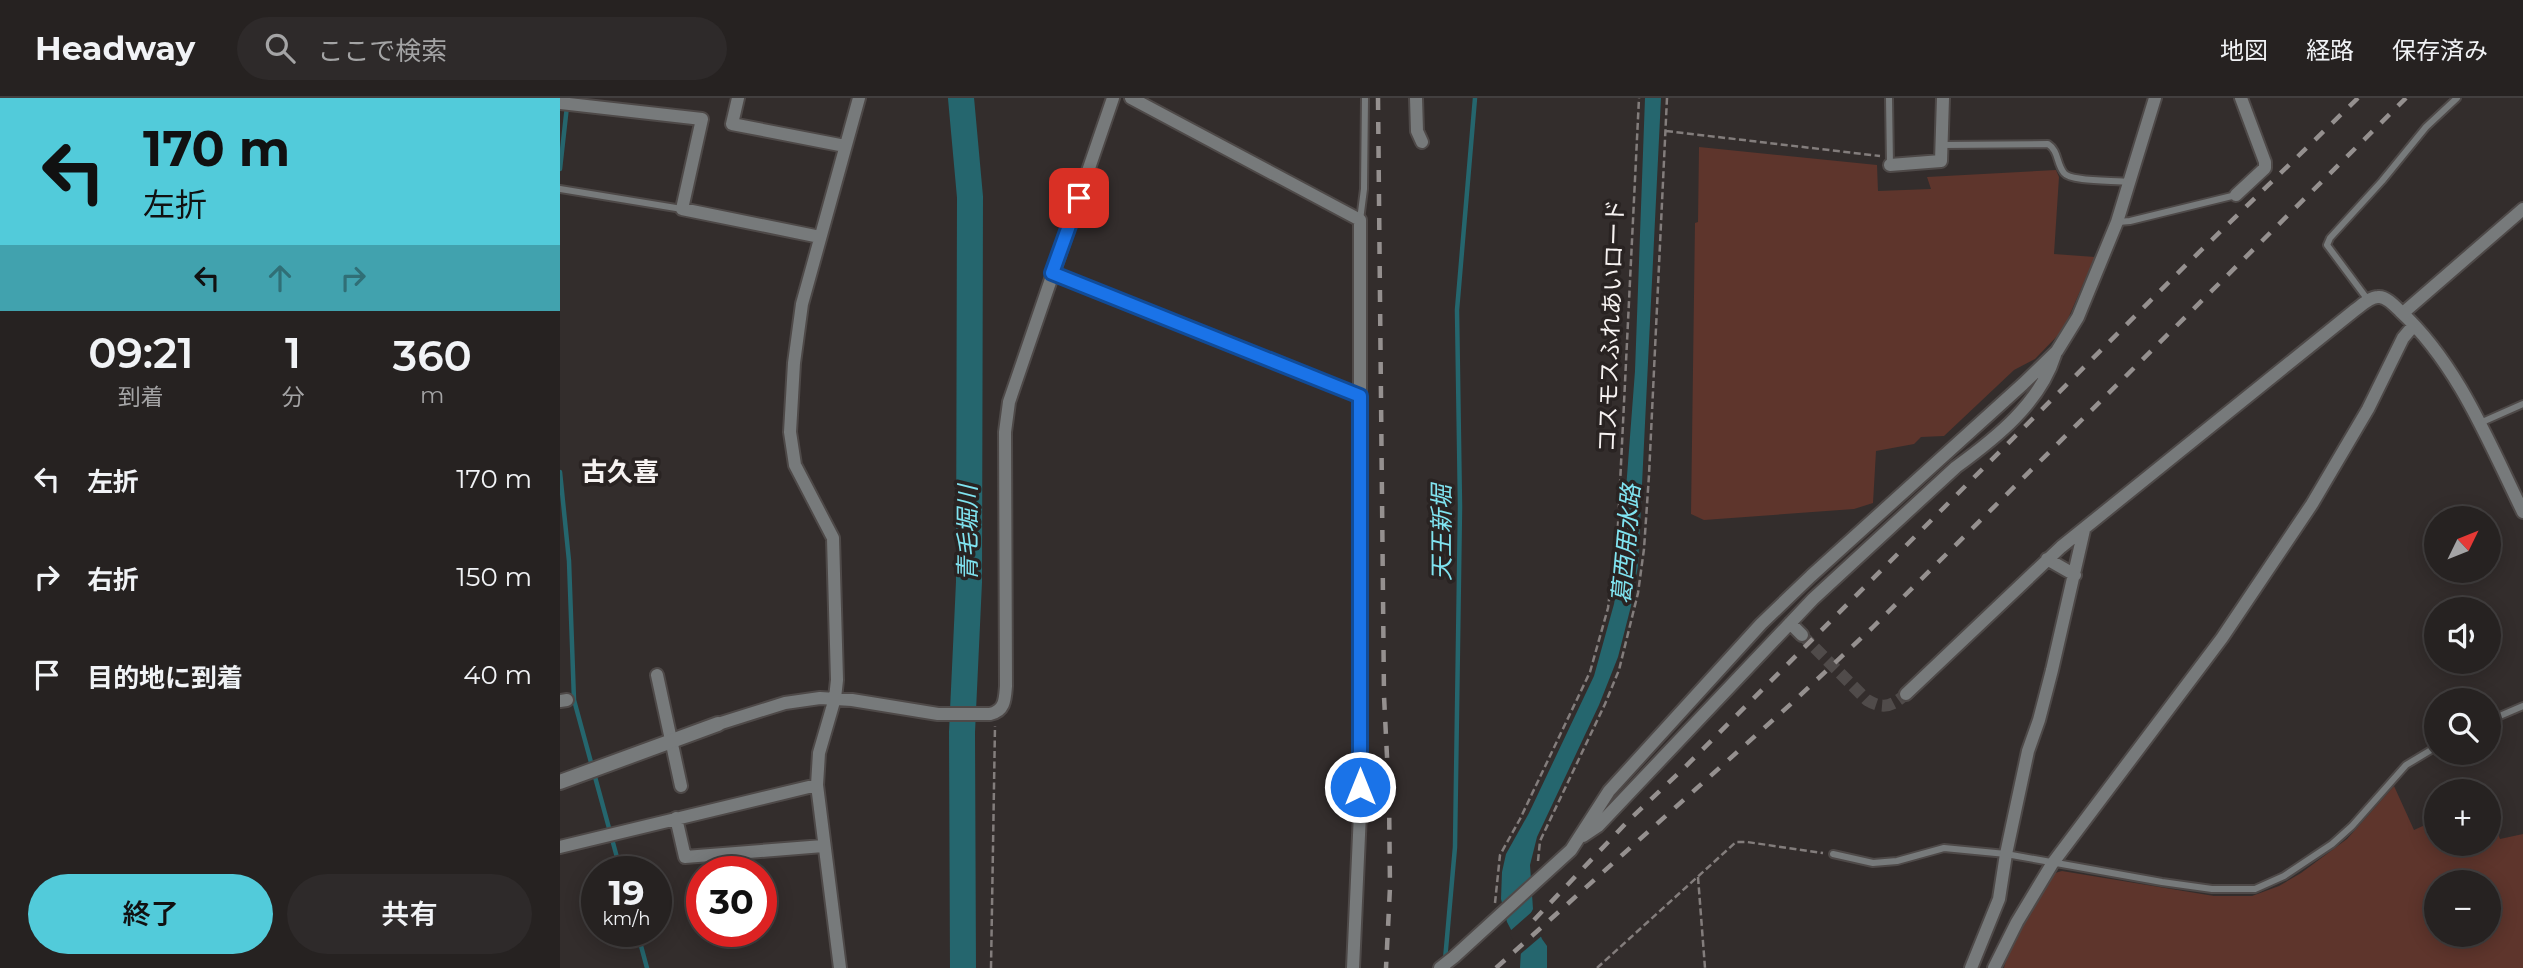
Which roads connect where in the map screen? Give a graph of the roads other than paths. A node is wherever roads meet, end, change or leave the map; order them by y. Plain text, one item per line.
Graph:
1 (738, 98) edge
2 (1113, 98) edge
3 (1131, 98) edge
4 (1365, 98) edge
5 (1416, 98) edge
6 (1889, 98) edge
7 (1943, 98) edge
8 (2155, 98) edge
9 (2241, 98) edge
10 (2457, 98) edge
11 (858, 99) edge
12 (560, 103) edge
13 (1422, 142) dead end
14 (1941, 145) junction
15 (845, 146) junction
16 (1890, 161) joint
17 (2129, 182) junction
18 (560, 189) edge
19 (2236, 195) joint
20 (682, 209) junction
21 (2523, 209) edge
22 (1360, 220) junction
23 (2117, 222) junction
24 (820, 237) junction
25 (1052, 273) junction
26 (2368, 300) junction
27 (2403, 313) junction
28 (2414, 325) junction
29 (2057, 351) junction
30 (1360, 396) junction
31 (2523, 404) edge
32 (2479, 424) junction
33 (1975, 427) junction
34 (1956, 467) junction
35 (2523, 512) edge
36 (2084, 530) junction
37 (2046, 559) junction
38 (2075, 575) junction
39 (1790, 623) junction
40 (1801, 635) tunnel mouth
41 (657, 675) dead end
42 (1906, 694) tunnel mouth
43 (835, 698) junction
44 (2523, 706) edge
45 (2501, 715) edge
46 (718, 724) joint
47 (670, 741) junction
48 (2424, 754) edge
49 (560, 782) edge
50 (817, 785) junction
51 (681, 786) dead end
52 (676, 818) junction
53 (1580, 837) junction
54 (823, 846) junction
55 (560, 847) edge
56 (1833, 854) road end
57 (2006, 854) junction
58 (2052, 864) junction
59 (840, 968) edge
60 (1353, 968) edge
61 (1440, 968) edge
62 (1971, 968) edge
63 (1994, 968) edge

1 - 15 street
2 - 25 street
3 - 22 street
4 - 22 lane
5 - 13 street
6 - 16 lane
7 - 14 street
8 - 17 street
9 - 19 street
10 - 26 lane
11 - 15 street
12 - 20 street
14 - 16 street
14 - 17 lane
15 - 24 street
17 - 23 street
18 - 20 lane
19 - 23 lane
20 - 24 street
21 - 27 street
22 - 30 street
23 - 29 street
24 - 43 street
25 - 30 street
25 - 43 street
26 - 27 street
26 - 36 street
27 - 28 street
28 - 32 street
28 - 58 street
29 - 33 street
29 - 34 street
30 - 60 street
31 - 32 lane
32 - 35 street
33 - 34 street
33 - 53 street
34 - 39 street
36 - 37 street
36 - 38 street
37 - 38 street
37 - 42 street
38 - 57 street
39 - 40 street
39 - 53 street
41 - 47 street
43 - 46 street
43 - 50 street
44 - 45 lane
46 - 47 street
47 - 49 street
47 - 51 street
48 - 58 lane
50 - 52 street
50 - 54 street
52 - 54 street
52 - 55 street
53 - 61 street
54 - 59 street
56 - 57 lane
57 - 58 lane
57 - 62 street
58 - 63 street

